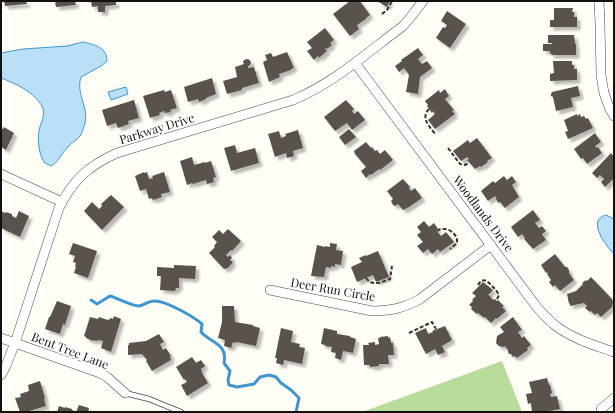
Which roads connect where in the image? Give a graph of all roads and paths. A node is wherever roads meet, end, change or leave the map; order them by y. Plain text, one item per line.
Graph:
1 (392, 1) edge
2 (424, 1) edge
3 (599, 1) edge
4 (382, 14) dead end
5 (355, 63) junction
6 (429, 109) dead end
7 (614, 116) edge
8 (436, 135) dead end
9 (448, 148) dead end
10 (469, 163) dead end
11 (1, 174) edge
12 (62, 202) junction
13 (437, 231) dead end
14 (491, 245) junction
15 (450, 249) dead end
16 (392, 266) dead end
17 (366, 278) dead end
18 (478, 285) dead end
19 (270, 290) dead end
20 (497, 299) dead end
21 (436, 329) dead end
22 (409, 333) dead end
23 (1, 338) edge
24 (15, 343) junction
25 (614, 352) edge
26 (1, 375) edge
27 (125, 393) joint
28 (614, 398) edge
29 (601, 408) dead end
30 (181, 412) edge

1 - 4 path
2 - 5 street, Parkway Drive
3 - 7 street
5 - 12 street, Parkway Drive
5 - 14 street, Woodlands Drive
6 - 8 path
9 - 10 path
11 - 12 street
12 - 24 street, Parkway Drive
13 - 15 path
14 - 19 street, Deer Run Circle
14 - 25 street, Woodlands Drive
16 - 17 path
18 - 20 path
21 - 22 path
23 - 24 street, Bent Tree Lane
24 - 26 street, Parkway Drive
24 - 27 street, Bent Tree Lane
27 - 30 lane
28 - 29 street

